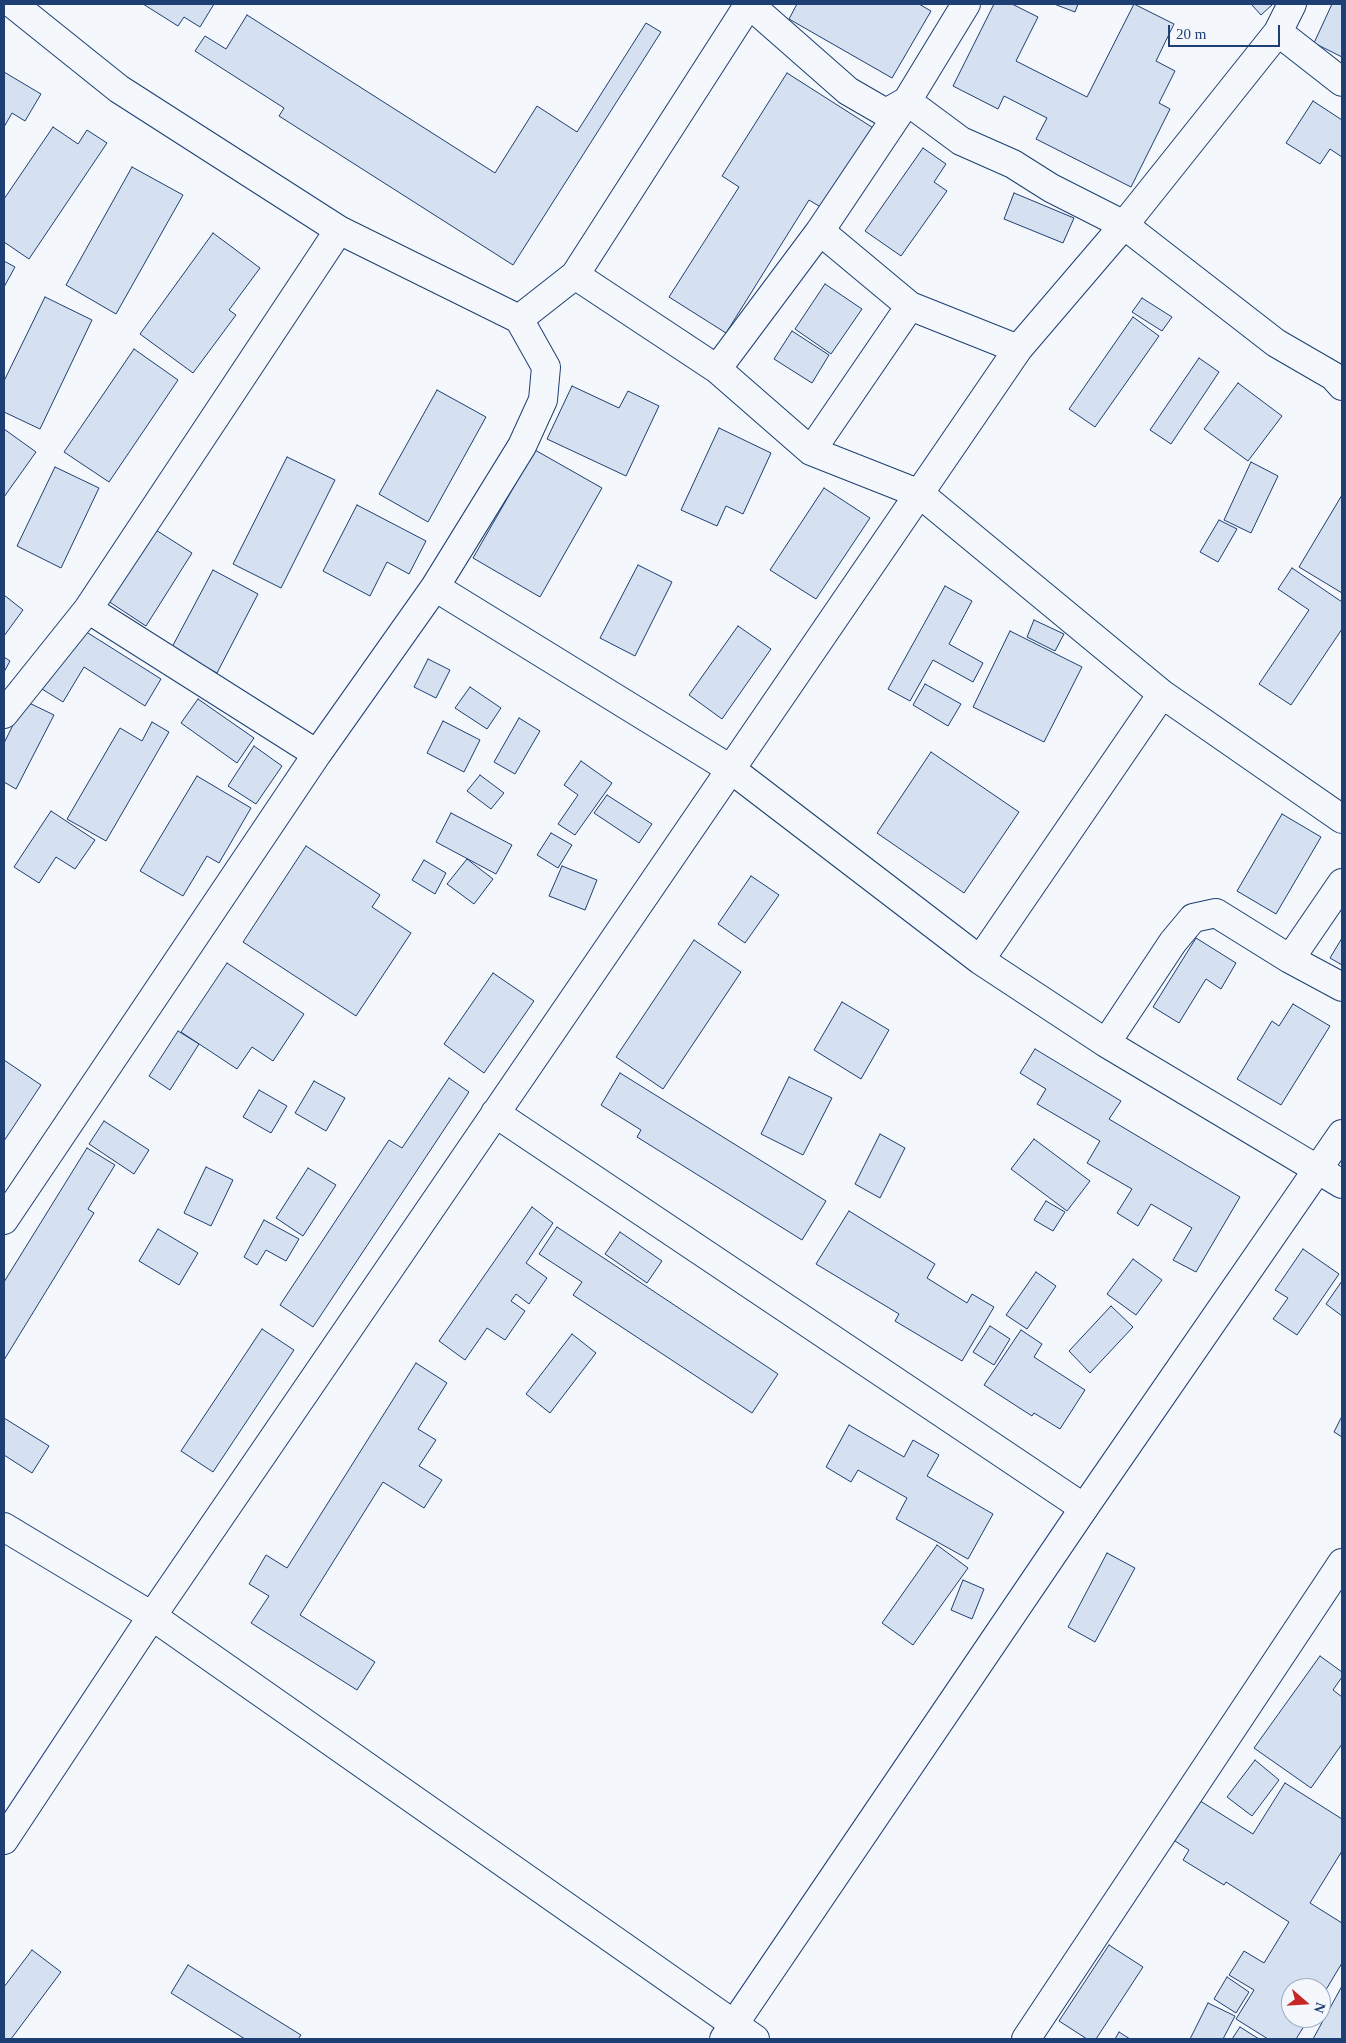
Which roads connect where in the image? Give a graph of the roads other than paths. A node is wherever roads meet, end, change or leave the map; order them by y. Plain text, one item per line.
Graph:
1 (12, 4) edge
2 (749, 4) edge
3 (966, 4) edge
4 (1292, 4) edge
5 (1278, 32) junction
6 (1342, 82) edge
7 (908, 101) junction
8 (1124, 225) junction
9 (339, 230) junction
10 (820, 231) junction
11 (575, 275) junction
12 (910, 306) junction
13 (519, 319) junction
14 (1018, 349) junction
15 (717, 369) junction
16 (1339, 376) edge
17 (811, 451) junction
18 (920, 494) junction
19 (435, 587) junction
20 (88, 608) junction
21 (1162, 694) junction
22 (4, 714) edge
23 (317, 754) junction
24 (732, 770) junction
25 (1342, 819) edge
26 (1342, 883) edge
27 (1290, 958) junction
28 (980, 960) junction
29 (1342, 987) edge
30 (1106, 1043) junction
31 (495, 1113) junction
32 (1342, 1134) edge
33 (1319, 1169) junction
34 (1342, 1184) edge
35 (4, 1220) edge
36 (1084, 1508) junction
37 (4, 1527) edge
38 (1342, 1563) edge
39 (152, 1616) junction
40 (4, 1840) edge
41 (738, 2035) edge
42 (1026, 2039) edge

1 - 9 street
2 - 7 street
2 - 11 street
3 - 7 street
4 - 5 street
5 - 6 street
5 - 8 street
7 - 8 street
7 - 10 street
8 - 14 street
8 - 16 street
9 - 13 street
9 - 20 street
10 - 12 street
10 - 15 street
11 - 13 street
11 - 15 street
12 - 14 street
12 - 17 street
13 - 19 street
14 - 18 street
15 - 17 street
17 - 18 street
18 - 21 street
18 - 24 street
19 - 23 street
19 - 24 street
20 - 22 street
20 - 23 street
21 - 25 street
21 - 28 street
23 - 35 street
24 - 28 street
24 - 31 street
26 - 27 street
27 - 29 street
27 - 30 street
28 - 30 street
30 - 33 street
31 - 36 street
31 - 39 street
32 - 33 street
33 - 34 street
33 - 36 street
36 - 41 street
37 - 39 street
38 - 42 street
39 - 40 street
39 - 41 street

